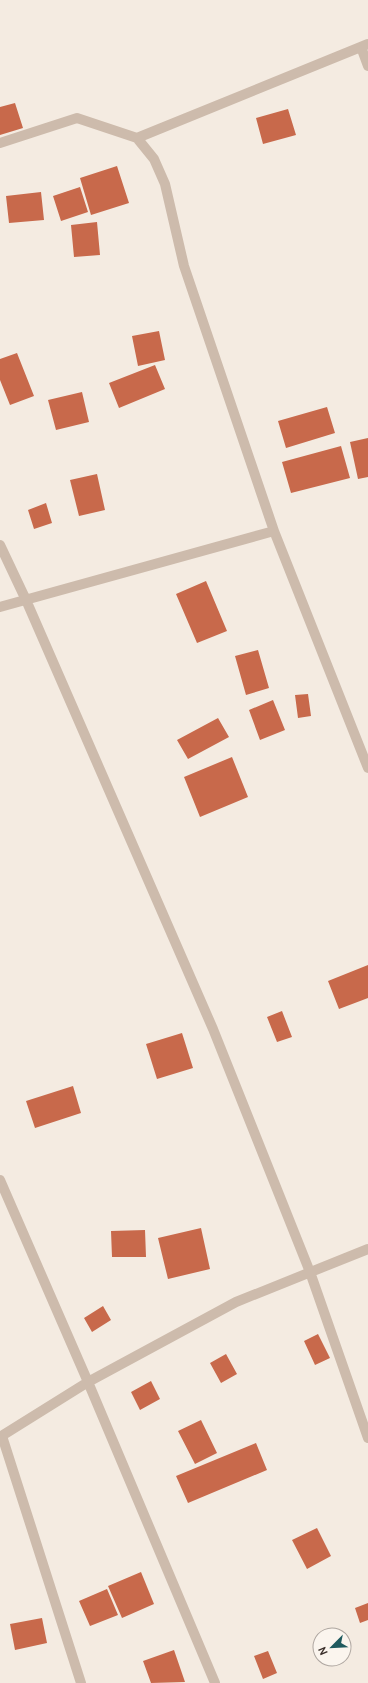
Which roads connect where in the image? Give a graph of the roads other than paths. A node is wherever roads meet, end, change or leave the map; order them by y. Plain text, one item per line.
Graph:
1 (364, 46) edge
2 (368, 66) edge
3 (137, 138) junction
4 (0, 143) edge
5 (274, 531) junction
6 (0, 545) edge
7 (26, 600) junction
8 (0, 607) edge
9 (368, 768) edge
10 (0, 1180) edge
11 (368, 1249) edge
12 (310, 1272) junction
13 (88, 1382) junction
14 (1, 1437) edge
15 (368, 1438) edge
16 (81, 1683) edge
17 (215, 1683) edge

1 - 2 street
1 - 3 street
3 - 4 street
3 - 5 street
5 - 7 street
5 - 9 street
6 - 7 street
7 - 8 street
7 - 12 street
10 - 13 street
11 - 12 street
12 - 13 street
12 - 15 street
13 - 14 street
13 - 17 street
14 - 16 street

